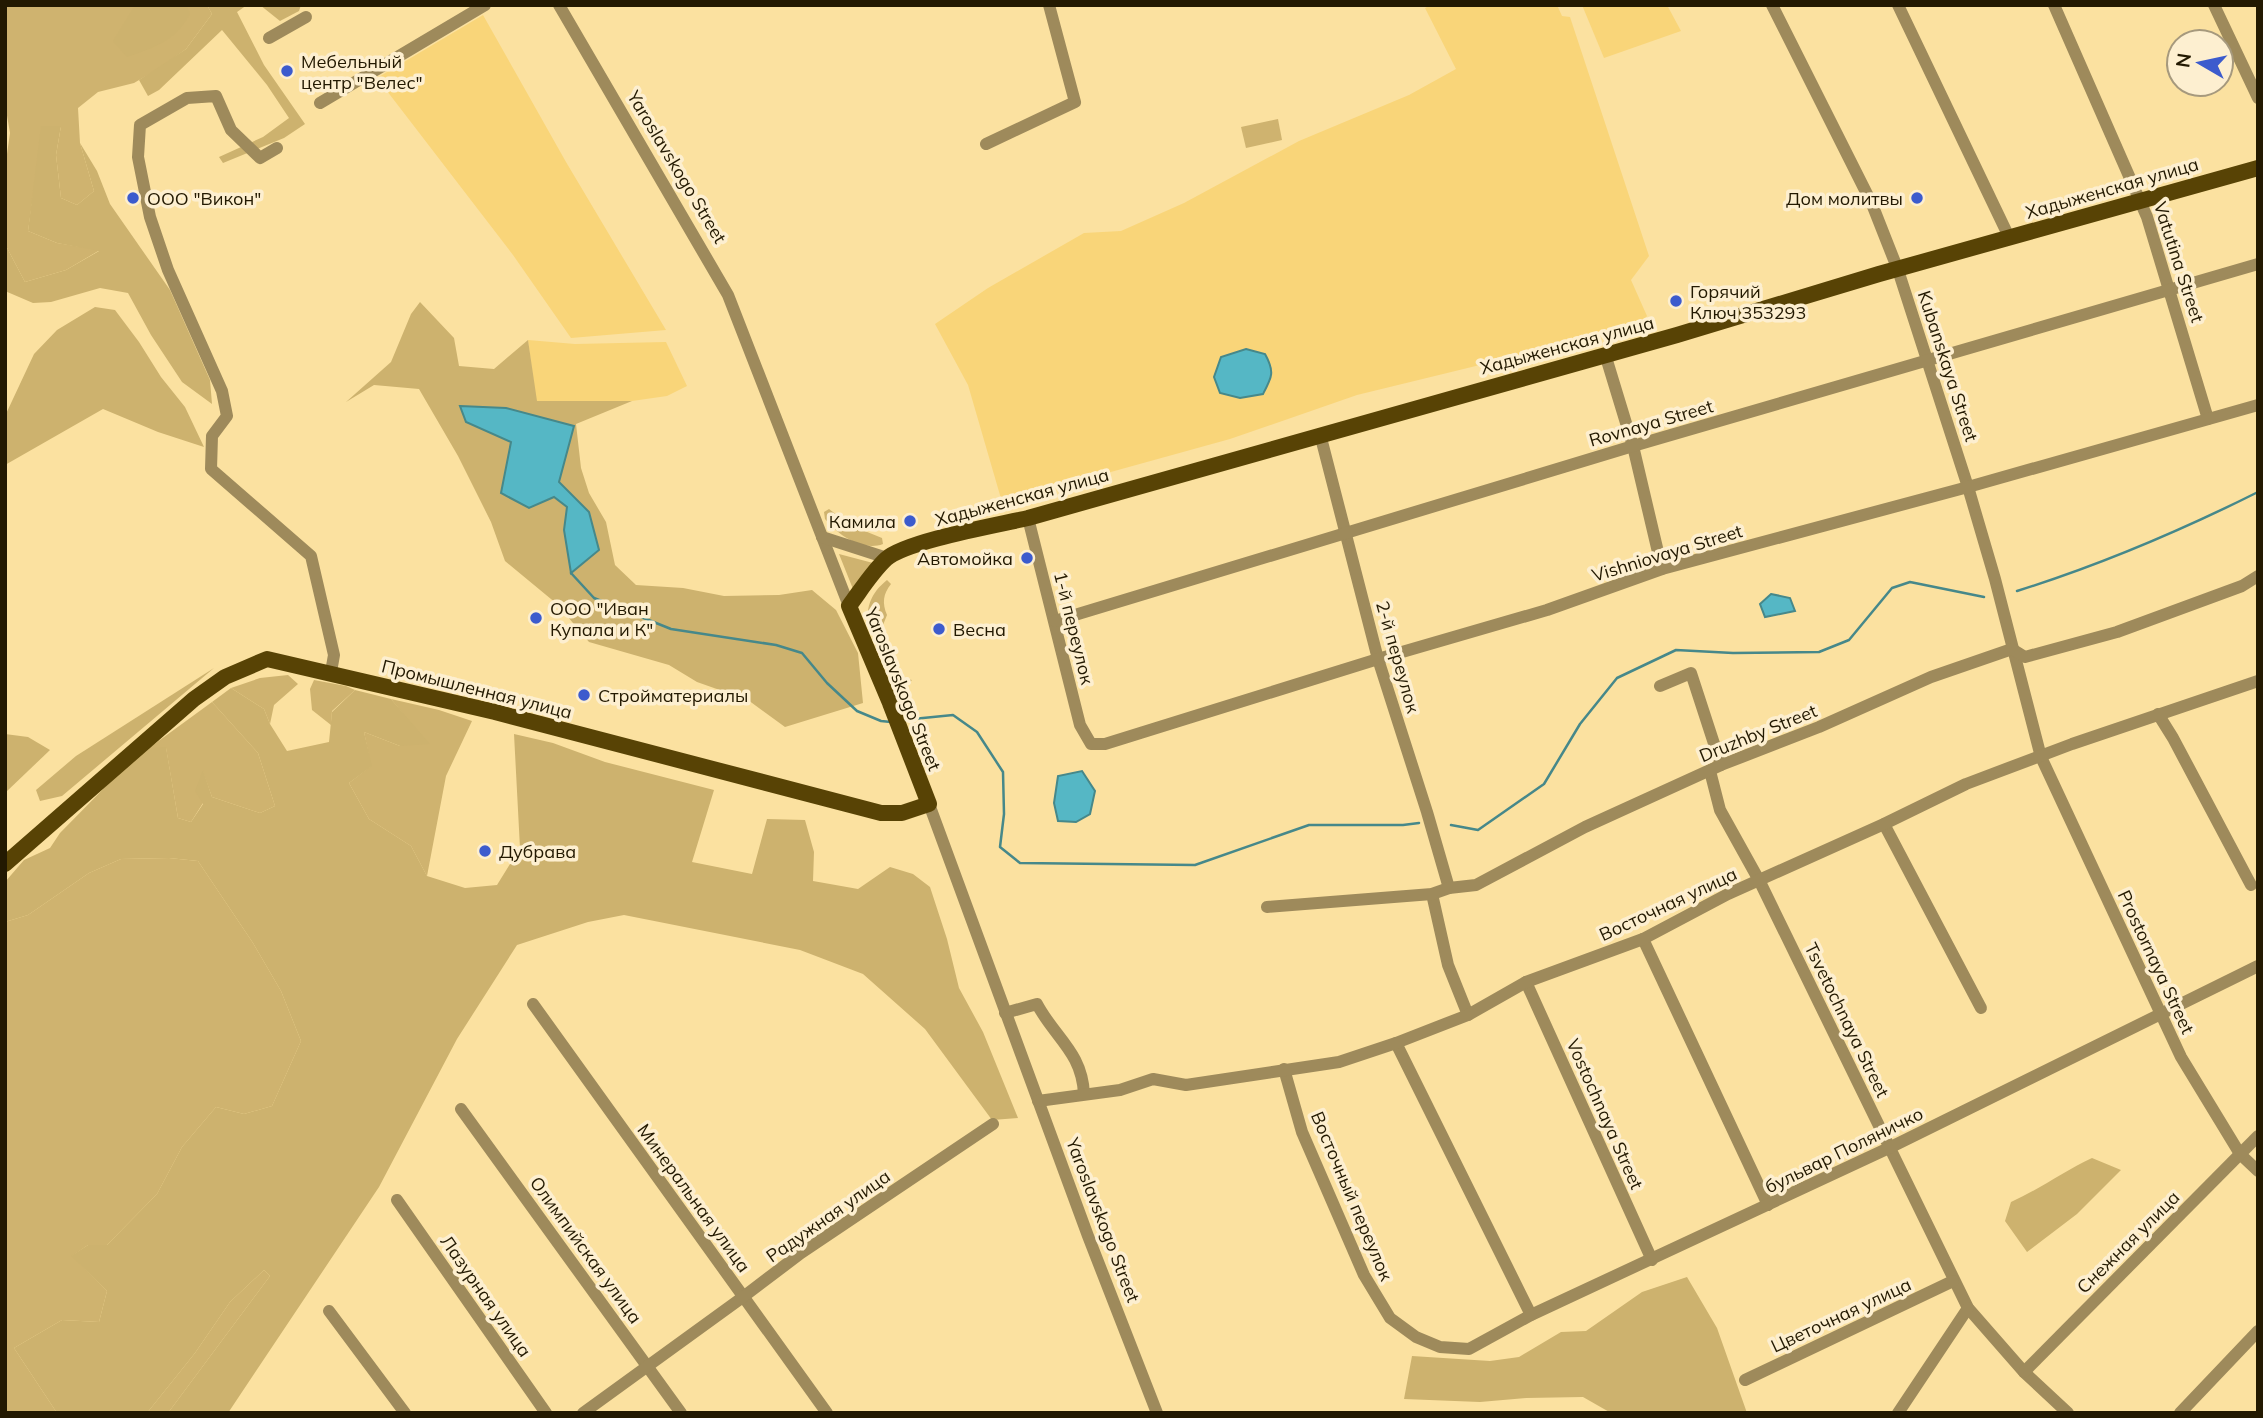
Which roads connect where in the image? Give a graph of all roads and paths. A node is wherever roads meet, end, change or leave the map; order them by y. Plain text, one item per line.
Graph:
1 (559, 5) edge
2 (1049, 5) edge
3 (1772, 5) edge
4 (1898, 5) edge
5 (2054, 5) edge
6 (2214, 5) edge
7 (489, 8) edge
8 (306, 17) dead end
9 (268, 38) dead end
10 (2258, 98) edge
11 (320, 103) dead end
12 (986, 144) dead end
13 (277, 148) dead end
14 (2258, 168) edge
15 (2141, 200) junction
16 (2009, 237) junction
17 (2258, 264) edge
18 (1898, 270) junction
19 (2170, 290) junction
20 (1605, 354) junction
21 (1929, 361) junction
22 (2258, 405) edge
23 (2208, 419) junction
24 (1320, 434) junction
25 (1633, 446) junction
26 (1968, 487) junction
27 (1028, 518) junction
28 (1346, 531) junction
29 (822, 537) junction
30 (887, 558) junction
31 (1662, 569) junction
32 (2258, 576) edge
33 (849, 606) junction
34 (1055, 621) junction
35 (2012, 649) junction
36 (1378, 659) junction
37 (331, 672) junction
38 (2258, 681) edge
39 (1660, 686) dead end
40 (2158, 714) junction
41 (1091, 744) joint
42 (2041, 757) junction
43 (1716, 768) junction
44 (929, 804) junction
45 (1884, 824) junction
46 (5, 864) edge
47 (1759, 882) junction
48 (2251, 885) dead end
49 (1449, 888) junction
50 (1432, 894) junction
51 (1267, 907) dead end
52 (1643, 939) junction
53 (2258, 966) edge
54 (1526, 982) junction
55 (534, 1004) dead end
56 (1981, 1008) dead end
57 (2161, 1012) junction
58 (1005, 1013) junction
59 (1468, 1015) junction
60 (1396, 1043) junction
61 (1284, 1069) junction
62 (1084, 1094) junction
63 (1038, 1101) junction
64 (461, 1109) dead end
65 (993, 1124) dead end
66 (2258, 1136) edge
67 (1891, 1147) junction
68 (2240, 1154) junction
69 (2258, 1171) edge
70 (397, 1200) dead end
71 (1768, 1205) junction
72 (1652, 1260) junction
73 (1953, 1281) junction
74 (743, 1297) junction
75 (1968, 1308) junction
76 (329, 1311) dead end
77 (1531, 1315) junction
78 (2258, 1331) edge
79 (1440, 1347) joint
80 (647, 1365) junction
81 (2024, 1372) junction
82 (1745, 1380) dead end
83 (404, 1412) edge
84 (546, 1413) edge
85 (583, 1413) edge
86 (681, 1413) edge
87 (827, 1413) edge
88 (1157, 1413) edge
89 (1898, 1413) edge
90 (2068, 1413) edge
91 (2180, 1413) edge

1 - 29 street, Yaroslavskogo Street
2 - 12 street
3 - 18 street, Kubanskaya Street
4 - 16 street
5 - 15 street, Vatutina Street
6 - 10 street
7 - 11 street
8 - 9 street
13 - 37 street
14 - 15 main road, Хадыженская улица
15 - 16 main road, Хадыженская улица
15 - 19 street, Vatutina Street
16 - 18 main road, Хадыженская улица
17 - 19 street, Rovnaya Street
18 - 20 main road, Хадыженская улица
18 - 21 street, Kubanskaya Street
19 - 21 street, Rovnaya Street
19 - 23 street, Vatutina Street
20 - 24 main road, Хадыженская улица
20 - 25 street
21 - 25 street, Rovnaya Street
21 - 26 street, Kubanskaya Street
22 - 23 street, Vishniovaya Street
23 - 26 street, Vishniovaya Street
24 - 27 main road, Хадыженская улица
24 - 28 street, 2-й переулок
25 - 28 street, Rovnaya Street
25 - 31 street
26 - 31 street, Vishniovaya Street
26 - 35 street, Kubanskaya Street
27 - 30 main road, Хадыженская улица
27 - 34 street, 1-й переулок
28 - 34 street, Rovnaya Street
28 - 36 street, 2-й переулок
29 - 30 street
29 - 33 street, Yaroslavskogo Street
30 - 33 main road, Хадыженская улица
31 - 36 street, Vishniovaya Street
32 - 35 street, Druzhby Street
33 - 44 main road, Yaroslavskogo Street
34 - 41 street, 1-й переулок
35 - 42 street, Kubanskaya Street
35 - 43 street, Druzhby Street
36 - 41 street, Vishniovaya Street
36 - 49 street, 2-й переулок
37 - 44 main road, Промышленная улица
37 - 46 main road, Промышленная улица
38 - 40 street, Восточная улица
39 - 43 street, Tsvetochnaya Street
40 - 42 street, Восточная улица
40 - 48 street
42 - 45 street, Восточная улица
42 - 57 street, Prostornaya Street
43 - 47 street, Tsvetochnaya Street
43 - 49 street, Druzhby Street
44 - 58 street, Yaroslavskogo Street
45 - 47 street, Восточная улица
45 - 56 street
47 - 52 street, Восточная улица
47 - 67 street, Tsvetochnaya Street
49 - 50 street, Druzhby Street
50 - 51 street, Druzhby Street
50 - 59 street
52 - 54 street, Восточная улица
52 - 71 street
53 - 57 street, бульвар Поляничко
54 - 59 street, Восточная улица
54 - 72 street, Vostochnaya Street
55 - 74 street, Минеральная улица
57 - 67 street, бульвар Поляничко
57 - 68 street, Prostornaya Street
58 - 62 street
58 - 63 street, Yaroslavskogo Street
59 - 60 street, Восточная улица
60 - 61 street, Восточная улица
60 - 77 street
61 - 62 street, Восточная улица
61 - 79 street, Восточный переулок
62 - 63 street, Восточная улица
63 - 88 street, Yaroslavskogo Street
64 - 80 street, Олимпийская улица
65 - 74 street, Радужная улица
66 - 68 street, Снежная улица
67 - 71 street, бульвар Поляничко
67 - 73 street, Tsvetochnaya Street
68 - 69 street, Prostornaya Street
68 - 81 street, Снежная улица
70 - 84 street, Лазурная улица
71 - 72 street, бульвар Поляничко
72 - 77 street, бульвар Поляничко
73 - 75 street, Tsvetochnaya Street
73 - 82 street, Цветочная улица
74 - 80 street, Радужная улица
74 - 87 street, Минеральная улица
75 - 81 street, Tsvetochnaya Street
75 - 89 street
76 - 83 street
77 - 79 street, бульвар Поляничко
78 - 91 street
80 - 85 street, Радужная улица
80 - 86 street, Олимпийская улица
81 - 90 street, Tsvetochnaya Street

